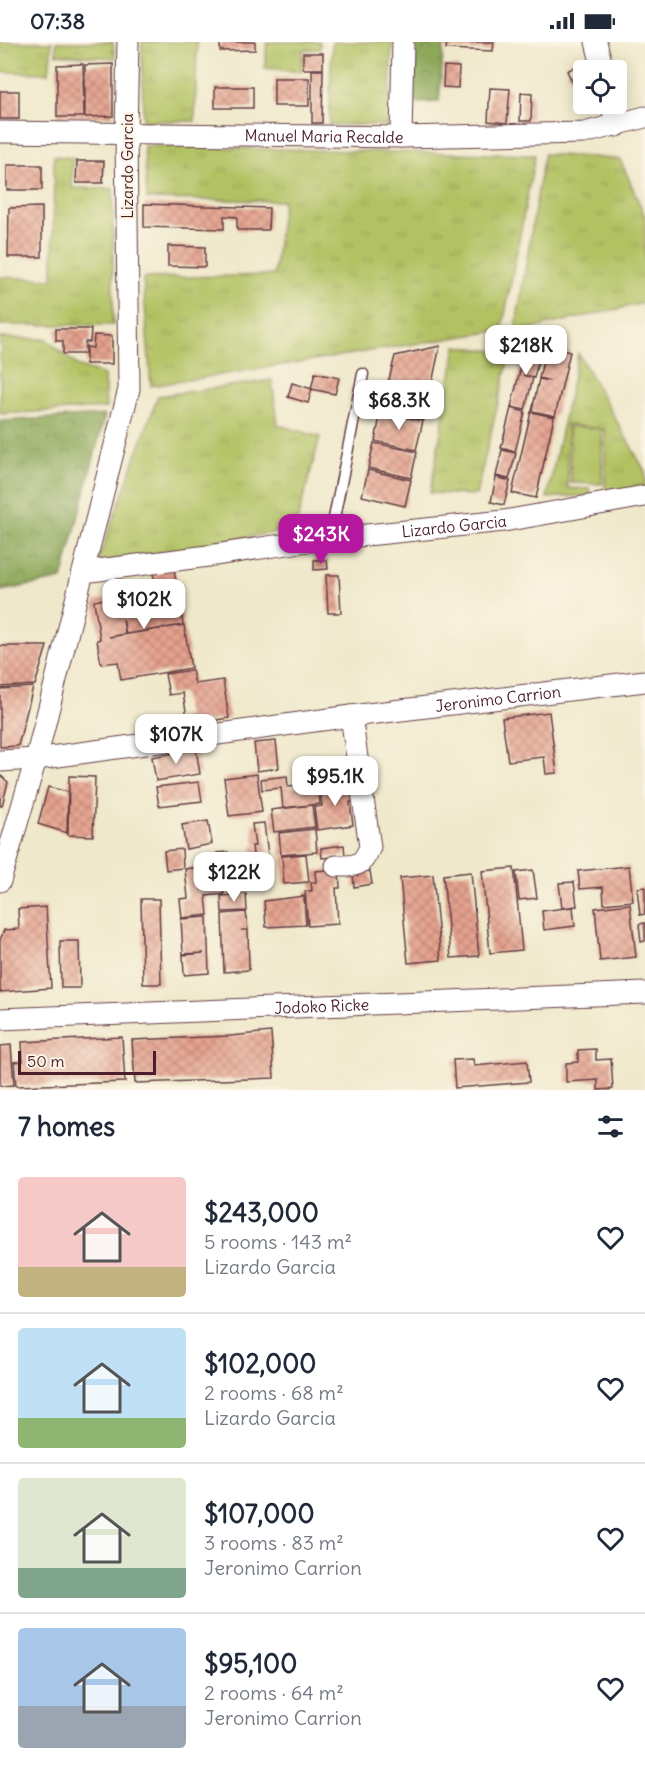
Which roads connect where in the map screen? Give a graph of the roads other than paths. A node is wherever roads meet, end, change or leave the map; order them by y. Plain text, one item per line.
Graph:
1 (128, 42) edge
2 (403, 42) edge
3 (596, 42) edge
4 (600, 60) edge
5 (614, 114) edge
6 (645, 117) edge
7 (617, 126) junction
8 (0, 132) edge
9 (126, 132) junction
10 (401, 137) junction
11 (363, 374) dead end
12 (645, 496) edge
13 (330, 538) junction
14 (83, 572) junction
15 (645, 681) edge
16 (351, 716) junction
17 (36, 759) junction
18 (0, 761) edge
19 (336, 866) dead end
20 (0, 881) edge
21 (645, 993) edge
22 (0, 1019) edge

1 - 9 street, Lizardo Garcia
2 - 10 street
3 - 4 street
5 - 7 street
6 - 7 street, Manuel Maria Recalde
7 - 10 street, Manuel Maria Recalde
8 - 9 street, Manuel Maria Recalde
9 - 10 street, Manuel Maria Recalde
9 - 14 street, Lizardo Garcia
11 - 13 lane
12 - 13 street, Lizardo Garcia
13 - 14 street, Lizardo Garcia
14 - 17 street, Lizardo Garcia
15 - 16 street, Jeronimo Carrion
16 - 17 street, Jeronimo Carrion
16 - 19 street
17 - 18 street, Jeronimo Carrion
17 - 20 street, Lizardo Garcia
21 - 22 street, Jodoko Ricke

